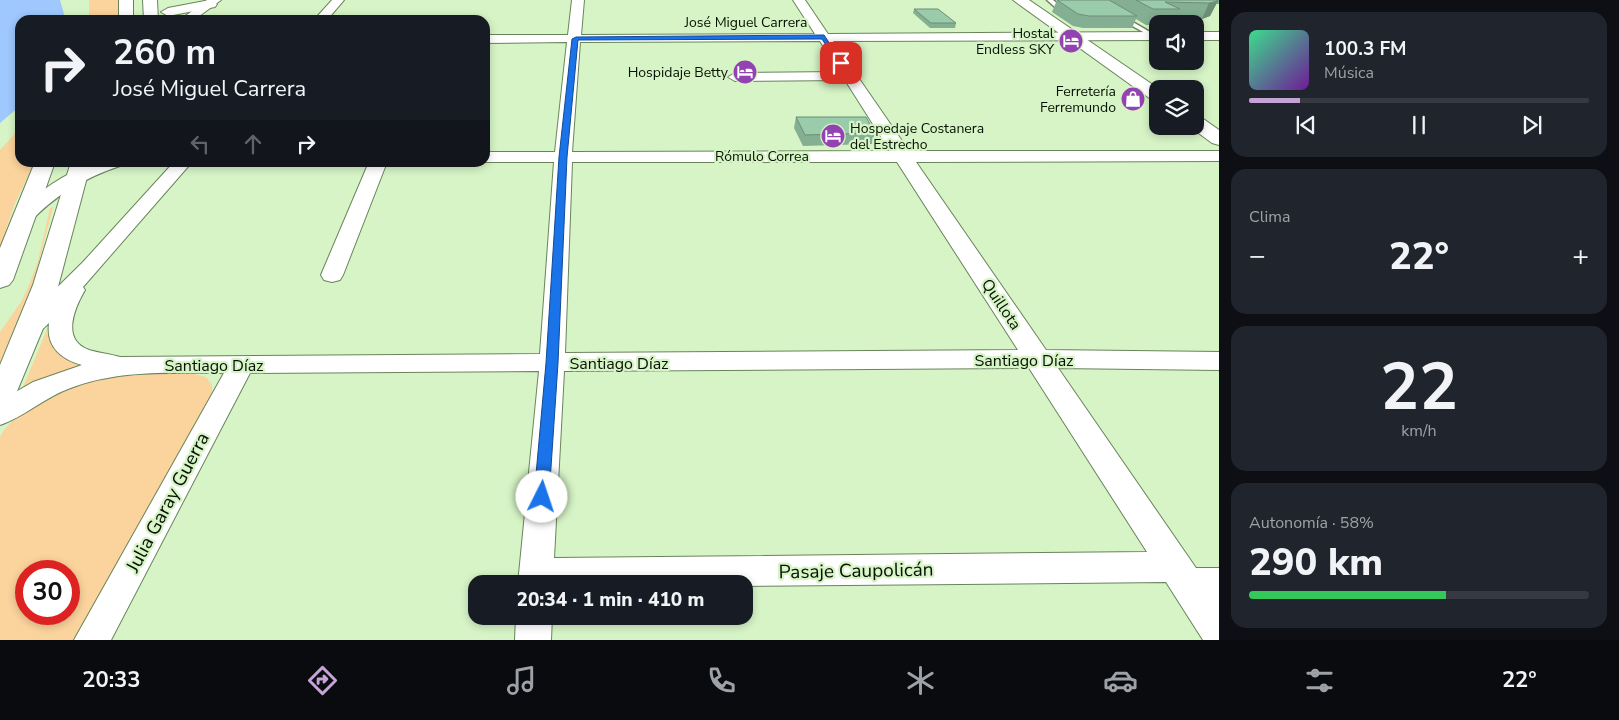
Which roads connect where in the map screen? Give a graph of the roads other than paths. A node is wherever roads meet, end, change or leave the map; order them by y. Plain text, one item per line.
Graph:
1 (126, 0) edge
2 (338, 0) edge
3 (578, 0) edge
4 (799, 0) edge
5 (1020, 0) edge
6 (1050, 0) edge
7 (212, 2) edge
8 (1073, 9) edge
9 (151, 10) edge
10 (168, 12) junction
11 (1114, 14) edge
12 (126, 15) edge
13 (173, 15) edge
14 (193, 15) edge
15 (324, 15) edge
16 (1149, 32) edge
17 (1072, 36) junction
18 (1149, 36) edge
19 (1204, 36) edge
20 (1219, 36) edge
21 (824, 37) junction
22 (490, 39) edge
23 (576, 39) junction
24 (850, 76) junction
25 (735, 77) dead end
26 (1149, 90) edge
27 (1204, 128) edge
28 (1219, 139) edge
29 (903, 156) junction
30 (1219, 156) edge
31 (490, 157) edge
32 (563, 157) junction
33 (43, 167) edge
34 (180, 167) edge
35 (376, 167) edge
36 (79, 169) edge
37 (22, 219) junction
38 (91, 267) junction
39 (332, 275) dead end
40 (0, 280) edge
41 (31, 327) junction
42 (1039, 359) junction
43 (1219, 361) edge
44 (552, 363) junction
45 (242, 364) junction
46 (122, 365) junction
47 (0, 396) edge
48 (0, 416) edge
49 (535, 575) edge
50 (1181, 575) junction
51 (753, 578) edge
52 (1219, 584) edge
53 (534, 625) edge
54 (1219, 633) edge
55 (92, 640) edge
56 (533, 640) edge

1 - 12 main road
2 - 15 street
3 - 23 street
4 - 21 street, Quillota
5 - 17 main road
6 - 8 lane
7 - 10 main road
7 - 14 street
9 - 10 main road
10 - 13 main road
11 - 16 lane
17 - 18 street, José Miguel Carrera
17 - 21 street, José Miguel Carrera
17 - 26 main road
19 - 20 street
21 - 23 street, José Miguel Carrera
21 - 24 street, Quillota
22 - 23 street, José Miguel Carrera
23 - 32 street
24 - 25 street
24 - 29 street, Quillota
27 - 28 main road
29 - 30 street, Rómulo Correa
29 - 32 street, Rómulo Correa
29 - 42 street, Quillota
31 - 32 street, Rómulo Correa
32 - 44 street
33 - 37 main road
34 - 38 street
35 - 39 street
36 - 37 street
36 - 41 main road
37 - 40 main road
38 - 41 street
38 - 46 street
41 - 47 main road
42 - 43 street, Santiago Díaz
42 - 44 street, Santiago Díaz
42 - 50 street, Quillota
44 - 45 street, Santiago Díaz
44 - 49 street
45 - 46 street, Santiago Díaz
45 - 55 street, Julia Garay Guerra
46 - 48 street, Santiago Díaz
50 - 51 street, Pasaje Caupolicán
50 - 52 street, Pasaje Caupolicán
50 - 54 street, Quillota
53 - 56 street

